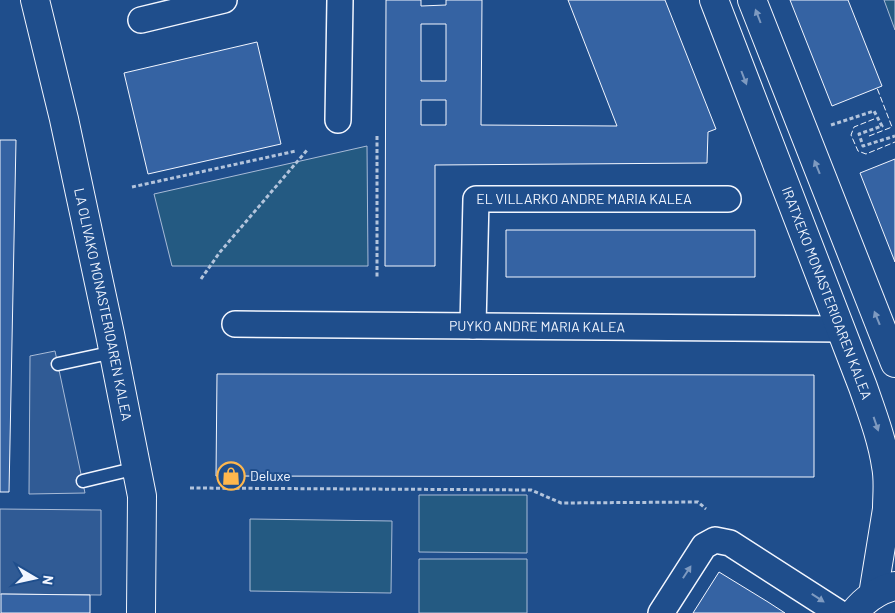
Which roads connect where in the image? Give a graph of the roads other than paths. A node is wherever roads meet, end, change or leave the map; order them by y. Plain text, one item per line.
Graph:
1 (35, 0) edge
2 (224, 0) edge
3 (340, 0) edge
4 (714, 0) edge
5 (752, 0) edge
6 (141, 20) dead end
7 (338, 120) dead end
8 (728, 199) dead end
9 (235, 324) dead end
10 (473, 326) junction
11 (841, 329) junction
12 (114, 352) junction
13 (895, 363) edge
14 (58, 364) dead end
15 (137, 468) junction
16 (82, 481) dead end
17 (874, 598) edge
18 (141, 613) edge
19 (661, 613) edge
20 (839, 613) edge

1 - 12 street, LA OLIVAKO MONASTERIOAREN KALEA
2 - 6 street
3 - 7 street
4 -> 11 street, IRATXEKO MONASTERIOAREN KALEA
13 -> 5 street
8 - 10 street, EL VILLARKO ANDRE MARIA KALEA
9 - 10 street, PUYKO ANDRE MARIA KALEA
10 - 11 street, PUYKO ANDRE MARIA KALEA
11 -> 17 street, IRATXEKO MONASTERIOAREN KALEA
12 - 14 lane
12 - 15 street, LA OLIVAKO MONASTERIOAREN KALEA
15 - 16 lane
15 - 18 street, LA OLIVAKO MONASTERIOAREN KALEA
19 -> 20 street

